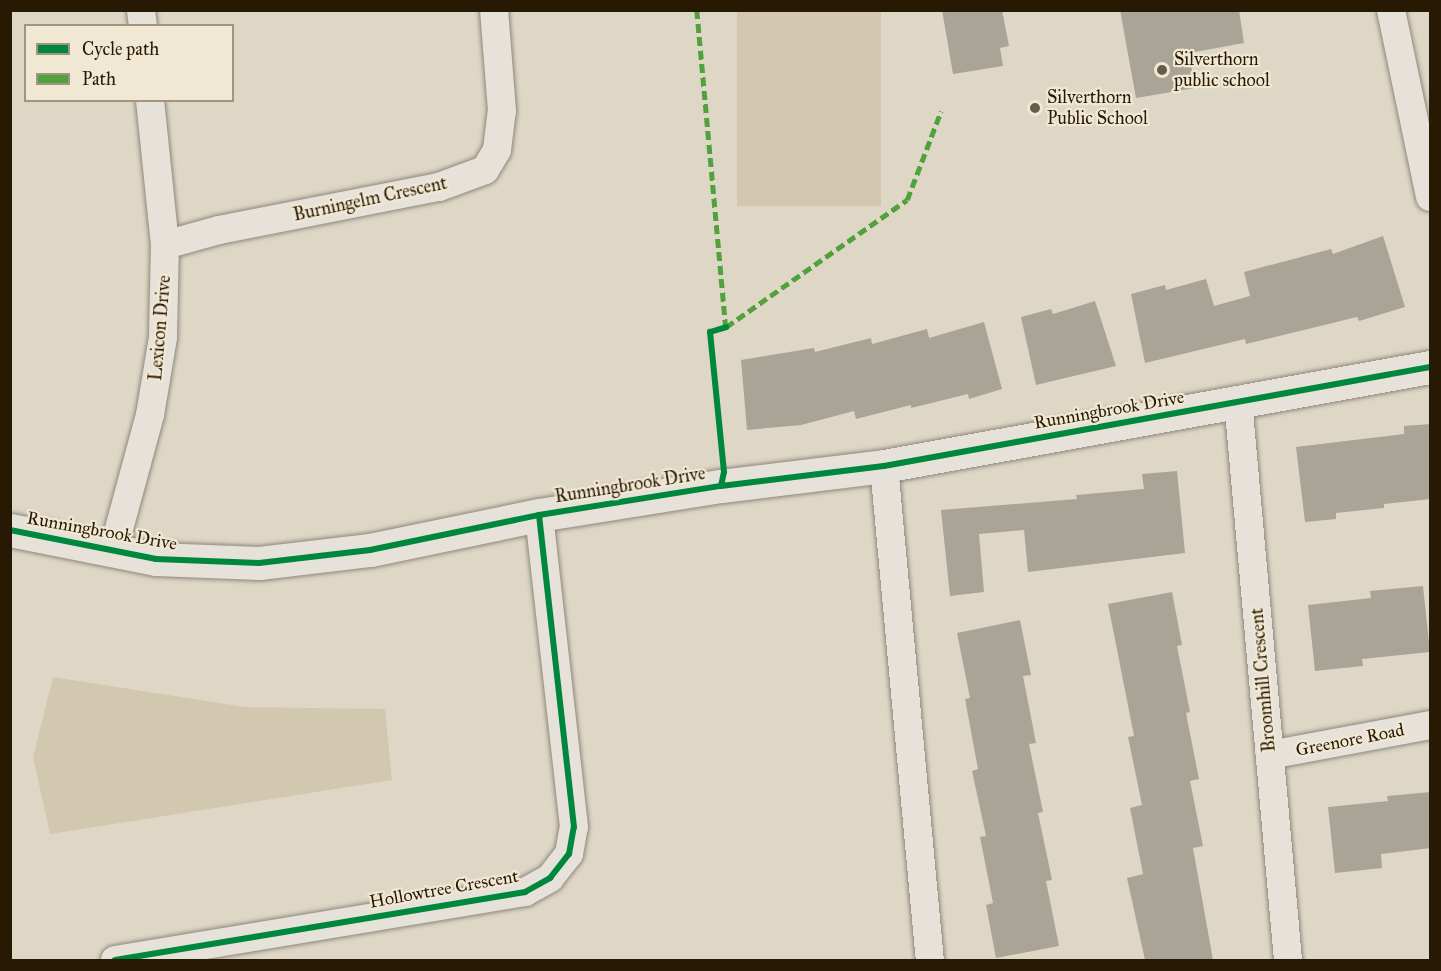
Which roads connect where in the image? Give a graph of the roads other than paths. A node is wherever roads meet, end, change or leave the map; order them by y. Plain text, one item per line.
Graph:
1 (494, 10) edge
2 (1391, 10) edge
3 (150, 102) edge
4 (1431, 197) edge
5 (165, 245) junction
6 (1431, 367) edge
7 (1238, 400) junction
8 (884, 466) junction
9 (539, 515) junction
10 (10, 530) edge
11 (113, 551) junction
12 (1431, 725) edge
13 (1270, 755) junction
14 (115, 960) edge
15 (930, 960) edge
16 (1288, 960) edge

1 - 5 street, Burningelm Crescent
2 - 4 street
3 - 5 street, Lexicon Drive
5 - 11 street, Lexicon Drive
6 - 7 street, Runningbrook Drive
7 - 8 street, Runningbrook Drive
7 - 13 street, Broomhill Crescent
8 - 9 street, Runningbrook Drive
8 - 15 street
9 - 11 street, Runningbrook Drive
9 - 14 street, Hollowtree Crescent
10 - 11 street, Runningbrook Drive
12 - 13 street, Greenore Road
13 - 16 street, Broomhill Crescent

